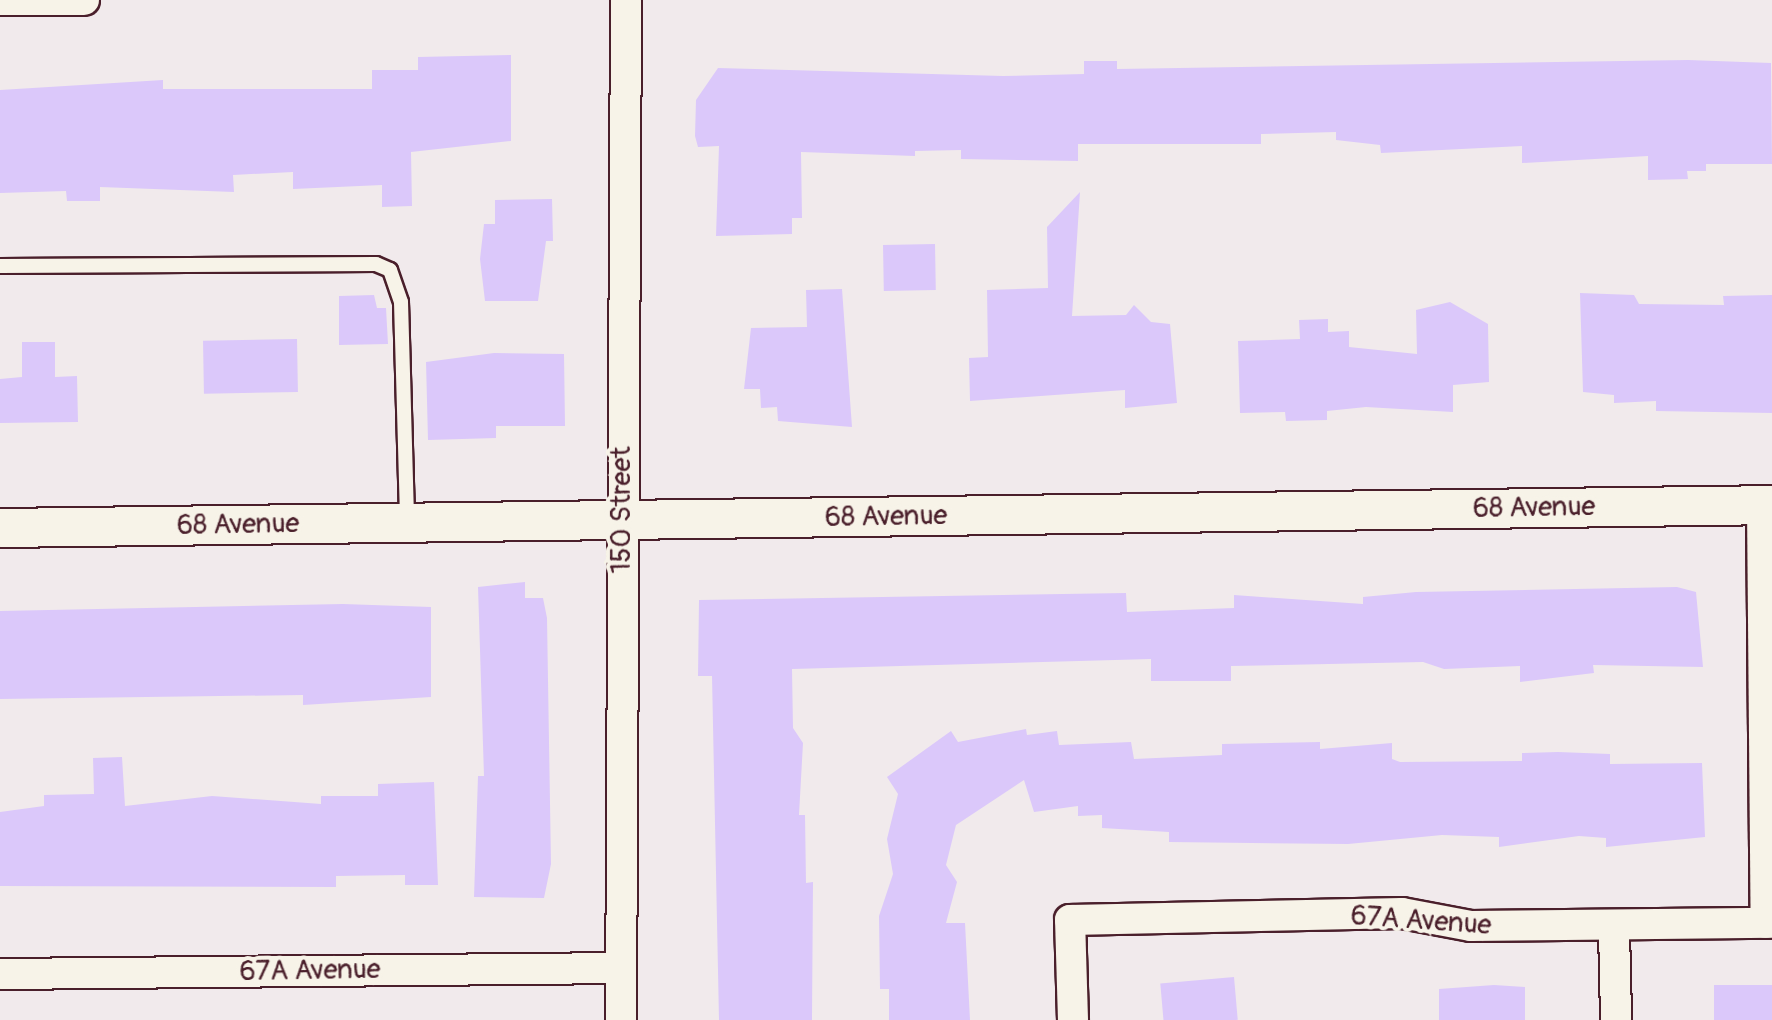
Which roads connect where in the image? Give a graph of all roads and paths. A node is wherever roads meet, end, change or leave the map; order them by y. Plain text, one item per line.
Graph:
1 (0, 0) edge
2 (84, 0) edge
3 (626, 0) edge
4 (0, 266) edge
5 (1767, 505) edge
6 (623, 521) junction
7 (407, 523) junction
8 (0, 528) edge
9 (1769, 923) edge
10 (1614, 929) junction
11 (620, 968) junction
12 (0, 974) edge
13 (621, 1020) edge
14 (1073, 1020) edge
15 (1616, 1020) edge

1 - 2 street
3 - 6 street, 150 Street
4 - 7 lane
5 - 6 street, 68 Avenue
5 - 9 street
6 - 7 street, 68 Avenue
6 - 11 street, 150 Street
7 - 8 street, 68 Avenue
9 - 10 street, 67A Avenue
10 - 14 street, 67A Avenue
10 - 15 street
11 - 12 street, 67A Avenue
11 - 13 street, 150 Street

